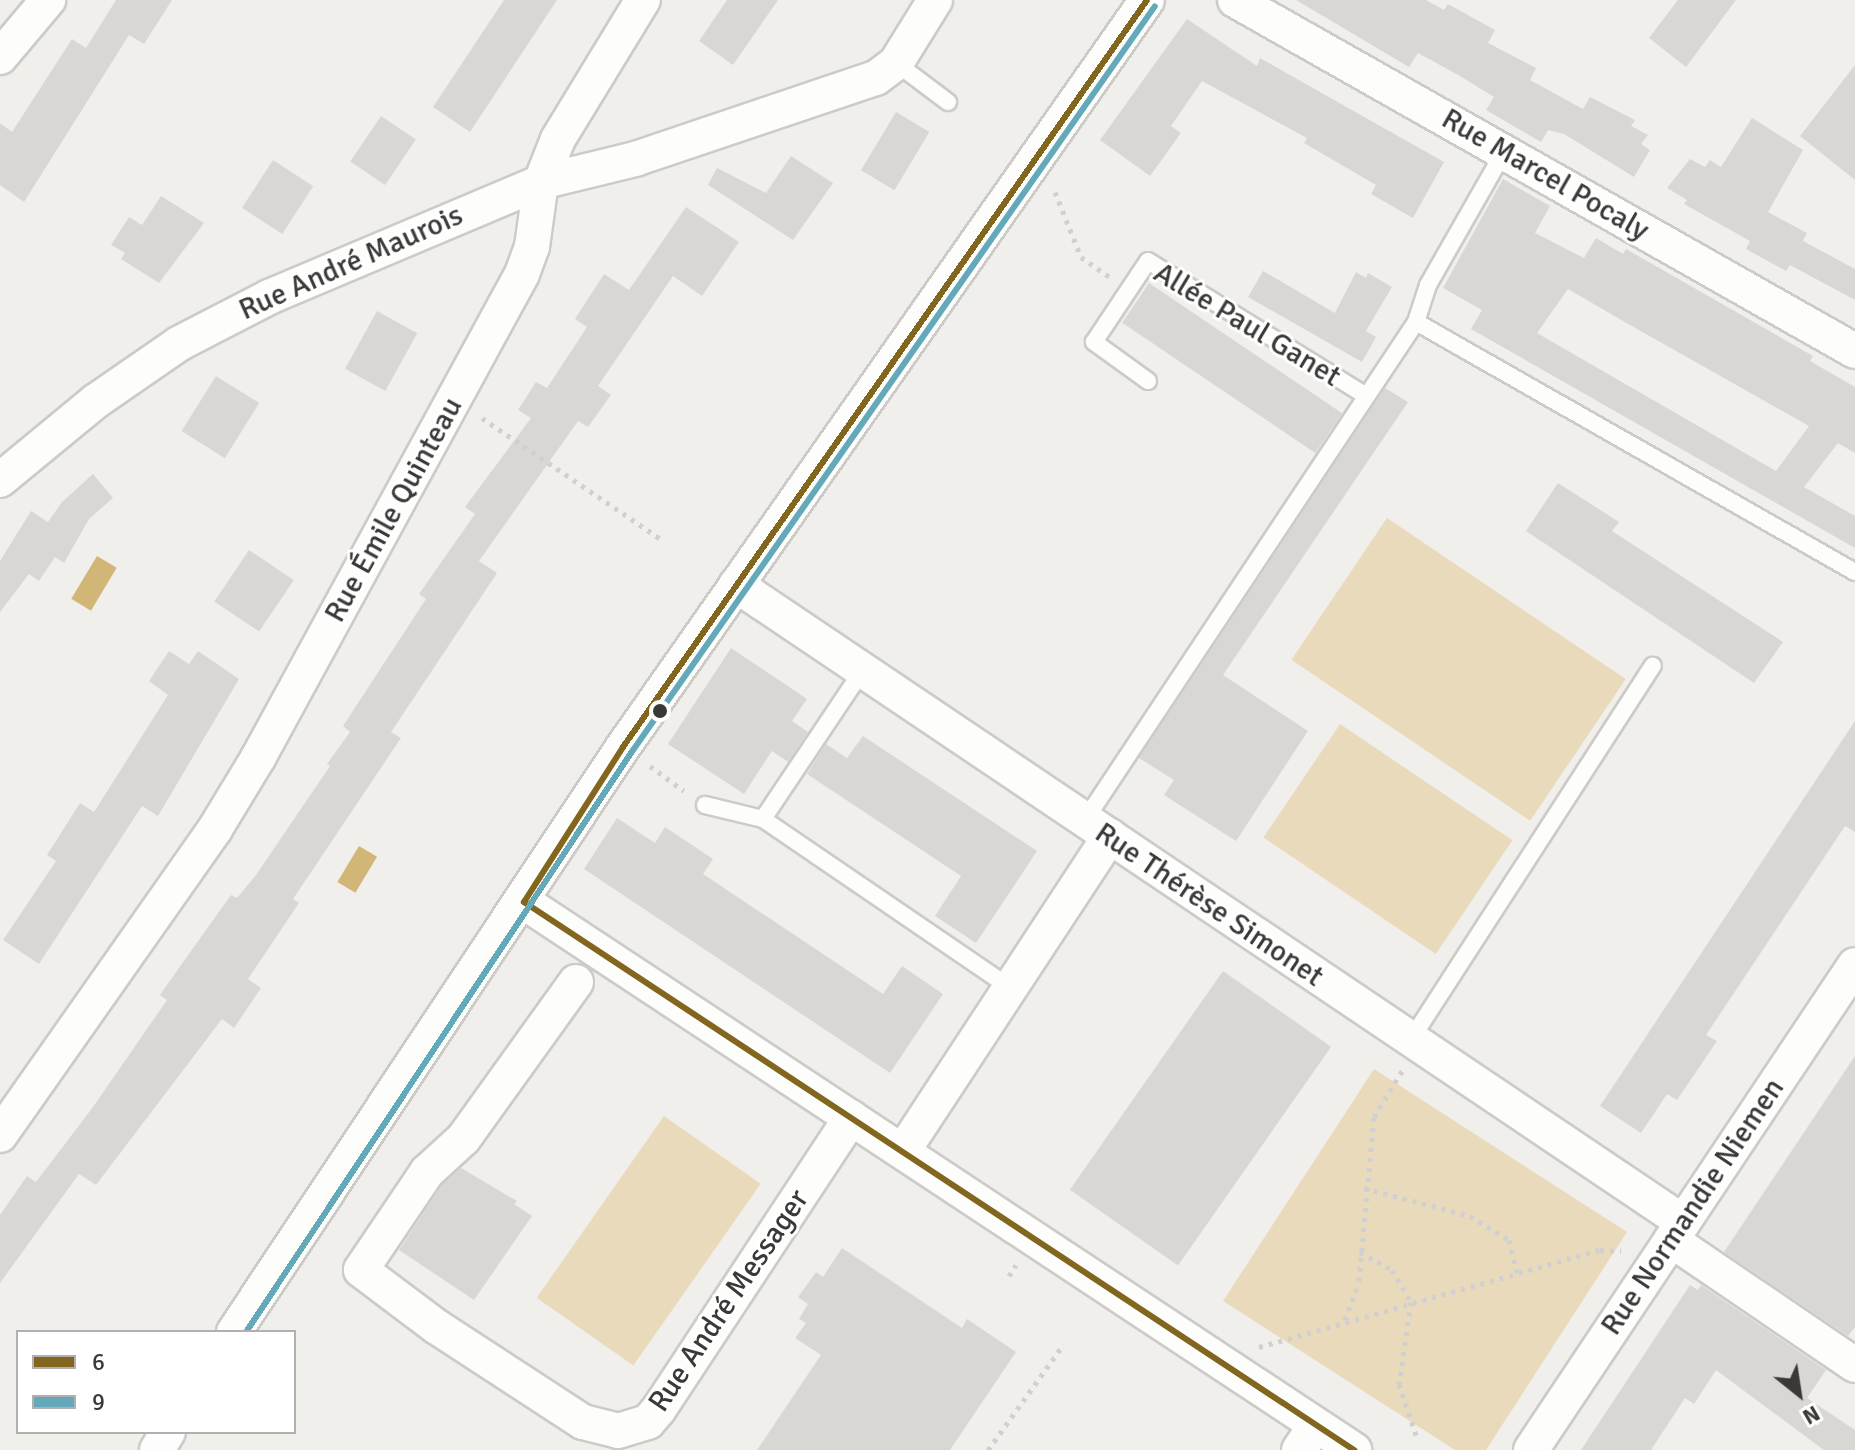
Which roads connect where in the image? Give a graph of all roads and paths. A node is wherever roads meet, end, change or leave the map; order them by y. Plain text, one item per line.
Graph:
1 (48, 0) edge
2 (643, 0) edge
3 (935, 0) edge
4 (1147, 0) edge
5 (1235, 0) edge
6 (0, 57) edge
7 (896, 63) junction
8 (948, 102) dead end
9 (1504, 152) junction
10 (1028, 170) junction
11 (541, 182) junction
12 (1127, 289) junction
13 (1416, 322) junction
14 (1855, 351) edge
15 (1148, 381) dead end
16 (1363, 394) junction
17 (454, 401) junction
18 (0, 480) edge
19 (664, 541) dead end
20 (1855, 572) edge
21 (736, 585) junction
22 (1653, 666) dead end
23 (862, 671) junction
24 (623, 747) junction
25 (705, 805) joint
26 (763, 819) junction
27 (1097, 828) junction
28 (524, 902) junction
29 (1855, 965) edge
30 (576, 982) dead end
31 (1011, 988) junction
32 (1414, 1044) junction
33 (851, 1118) junction
34 (0, 1135) edge
35 (903, 1151) junction
36 (1364, 1188) junction
37 (1677, 1231) junction
38 (1360, 1252) junction
39 (1650, 1272) junction
40 (1517, 1273) junction
41 (1411, 1302) junction
42 (1345, 1320) junction
43 (235, 1330) edge
44 (1064, 1344) dead end
45 (1855, 1365) edge
46 (1240, 1375) junction
47 (1416, 1435) dead end
48 (1308, 1438) edge
49 (988, 1450) edge
50 (1354, 1450) edge
51 (1531, 1450) edge

1 - 6 street
2 - 11 street
3 - 7 street
4 - 10 street
5 - 9 street, Rue Marcel Pocaly
7 - 8 lane
7 - 11 street
9 - 13 lane
9 - 14 street, Rue Marcel Pocaly
10 - 12 path
10 - 21 street
11 - 17 street, Rue Émile Quinteau
11 - 18 street, Rue André Maurois
12 - 15 lane, Allée Paul Ganet
12 - 16 lane, Allée Paul Ganet
13 - 16 lane
13 - 20 lane
16 - 27 lane
17 - 19 path
17 - 34 street, Rue Émile Quinteau
21 - 23 street, Rue Thérèse Simonet
21 - 24 street
22 - 32 lane
23 - 26 lane
23 - 27 street, Rue Thérèse Simonet
24 - 25 path
24 - 28 street
25 - 26 lane
26 - 31 lane
27 - 31 street
27 - 32 street, Rue Thérèse Simonet
28 - 33 street
28 - 43 street
29 - 37 street, Rue Normandie Niemen
30 - 33 street, Rue André Messager
31 - 35 street
32 - 36 path
32 - 37 street, Rue Thérèse Simonet
33 - 35 street
35 - 46 street
36 - 38 path
36 - 40 path
37 - 39 street, Rue Normandie Niemen
37 - 45 street, Rue Thérèse Simonet
38 - 41 path
38 - 42 path
39 - 40 path
39 - 51 street, Rue Normandie Niemen
40 - 41 path
41 - 42 path
41 - 47 path
42 - 46 path
44 - 49 path
46 - 48 street
48 - 50 street

